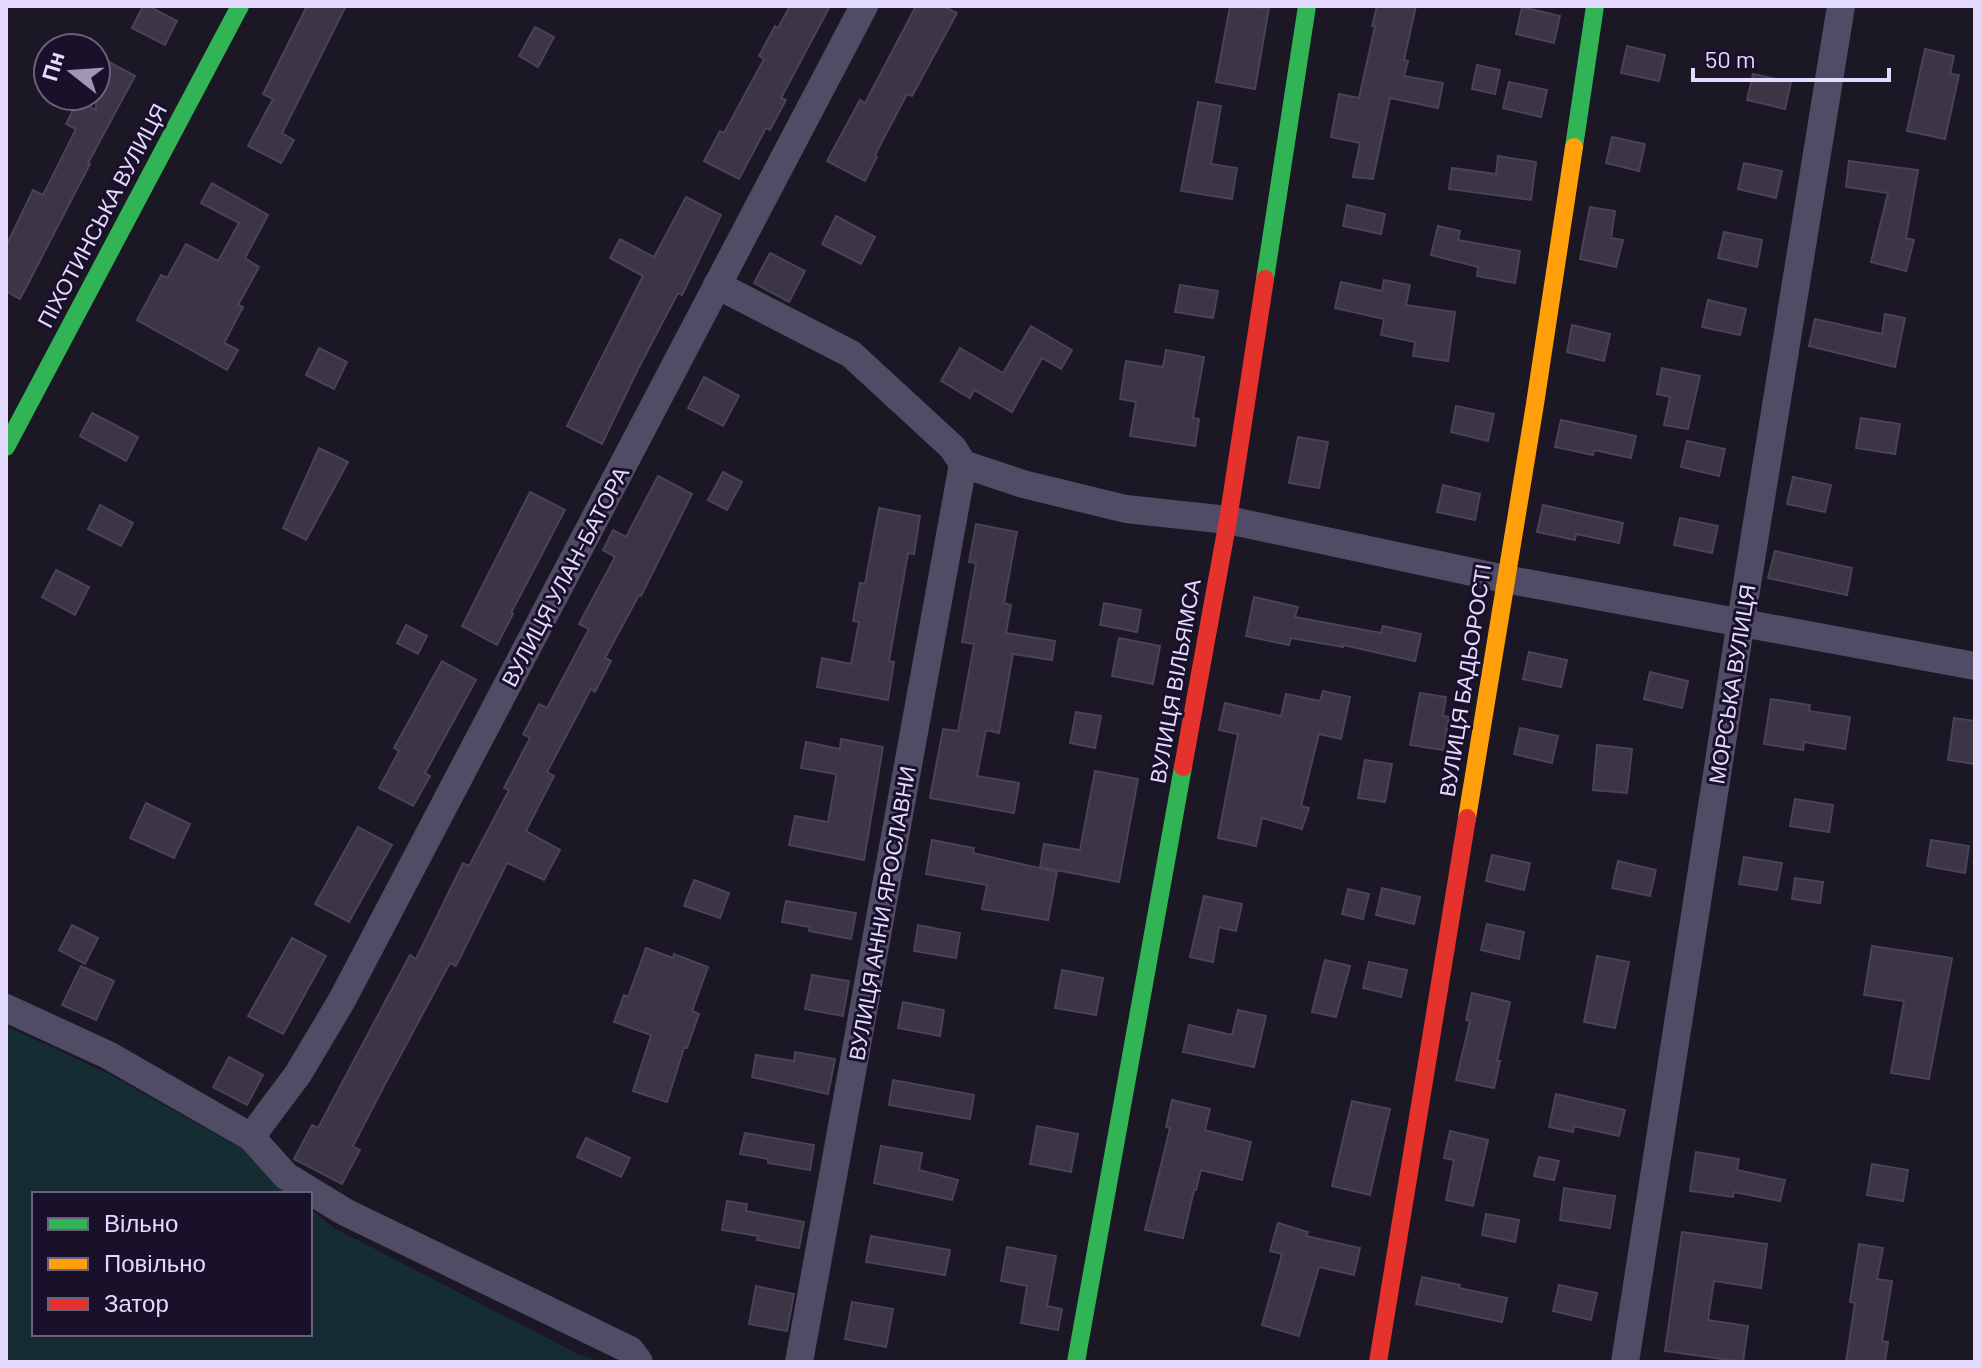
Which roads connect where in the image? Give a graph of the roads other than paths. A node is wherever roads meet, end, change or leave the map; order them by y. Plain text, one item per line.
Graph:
1 (240, 6) edge
2 (864, 6) edge
3 (1307, 6) edge
4 (1595, 6) edge
5 (1841, 6) edge
6 (717, 285) junction
7 (6, 447) edge
8 (963, 464) junction
9 (1228, 520) junction
10 (1505, 579) junction
11 (1741, 621) junction
12 (1975, 666) edge
13 (6, 1008) edge
14 (251, 1137) junction
15 (639, 1362) edge
16 (799, 1362) edge
17 (1076, 1362) edge
18 (1378, 1362) edge
19 (1625, 1362) edge

1 - 7 street, ПІХОТИНСЬКА ВУЛИЦЯ
2 - 6 street, ВУЛИЦЯ УЛАН-БАТОРА
3 - 9 street, ВУЛИЦЯ ВІЛЬЯМСА
4 - 10 street, ВУЛИЦЯ БАДЬОРОСТІ
5 - 11 street, МОРСЬКА ВУЛИЦЯ
6 - 8 street
6 - 14 street, ВУЛИЦЯ УЛАН-БАТОРА
8 - 9 street
8 - 16 street, ВУЛИЦЯ АННИ ЯРОСЛАВНИ
9 - 10 street
9 - 17 street, ВУЛИЦЯ ВІЛЬЯМСА
10 - 11 street
10 - 18 street, ВУЛИЦЯ БАДЬОРОСТІ
11 - 12 street
11 - 19 street, МОРСЬКА ВУЛИЦЯ
13 - 14 street
14 - 15 street

